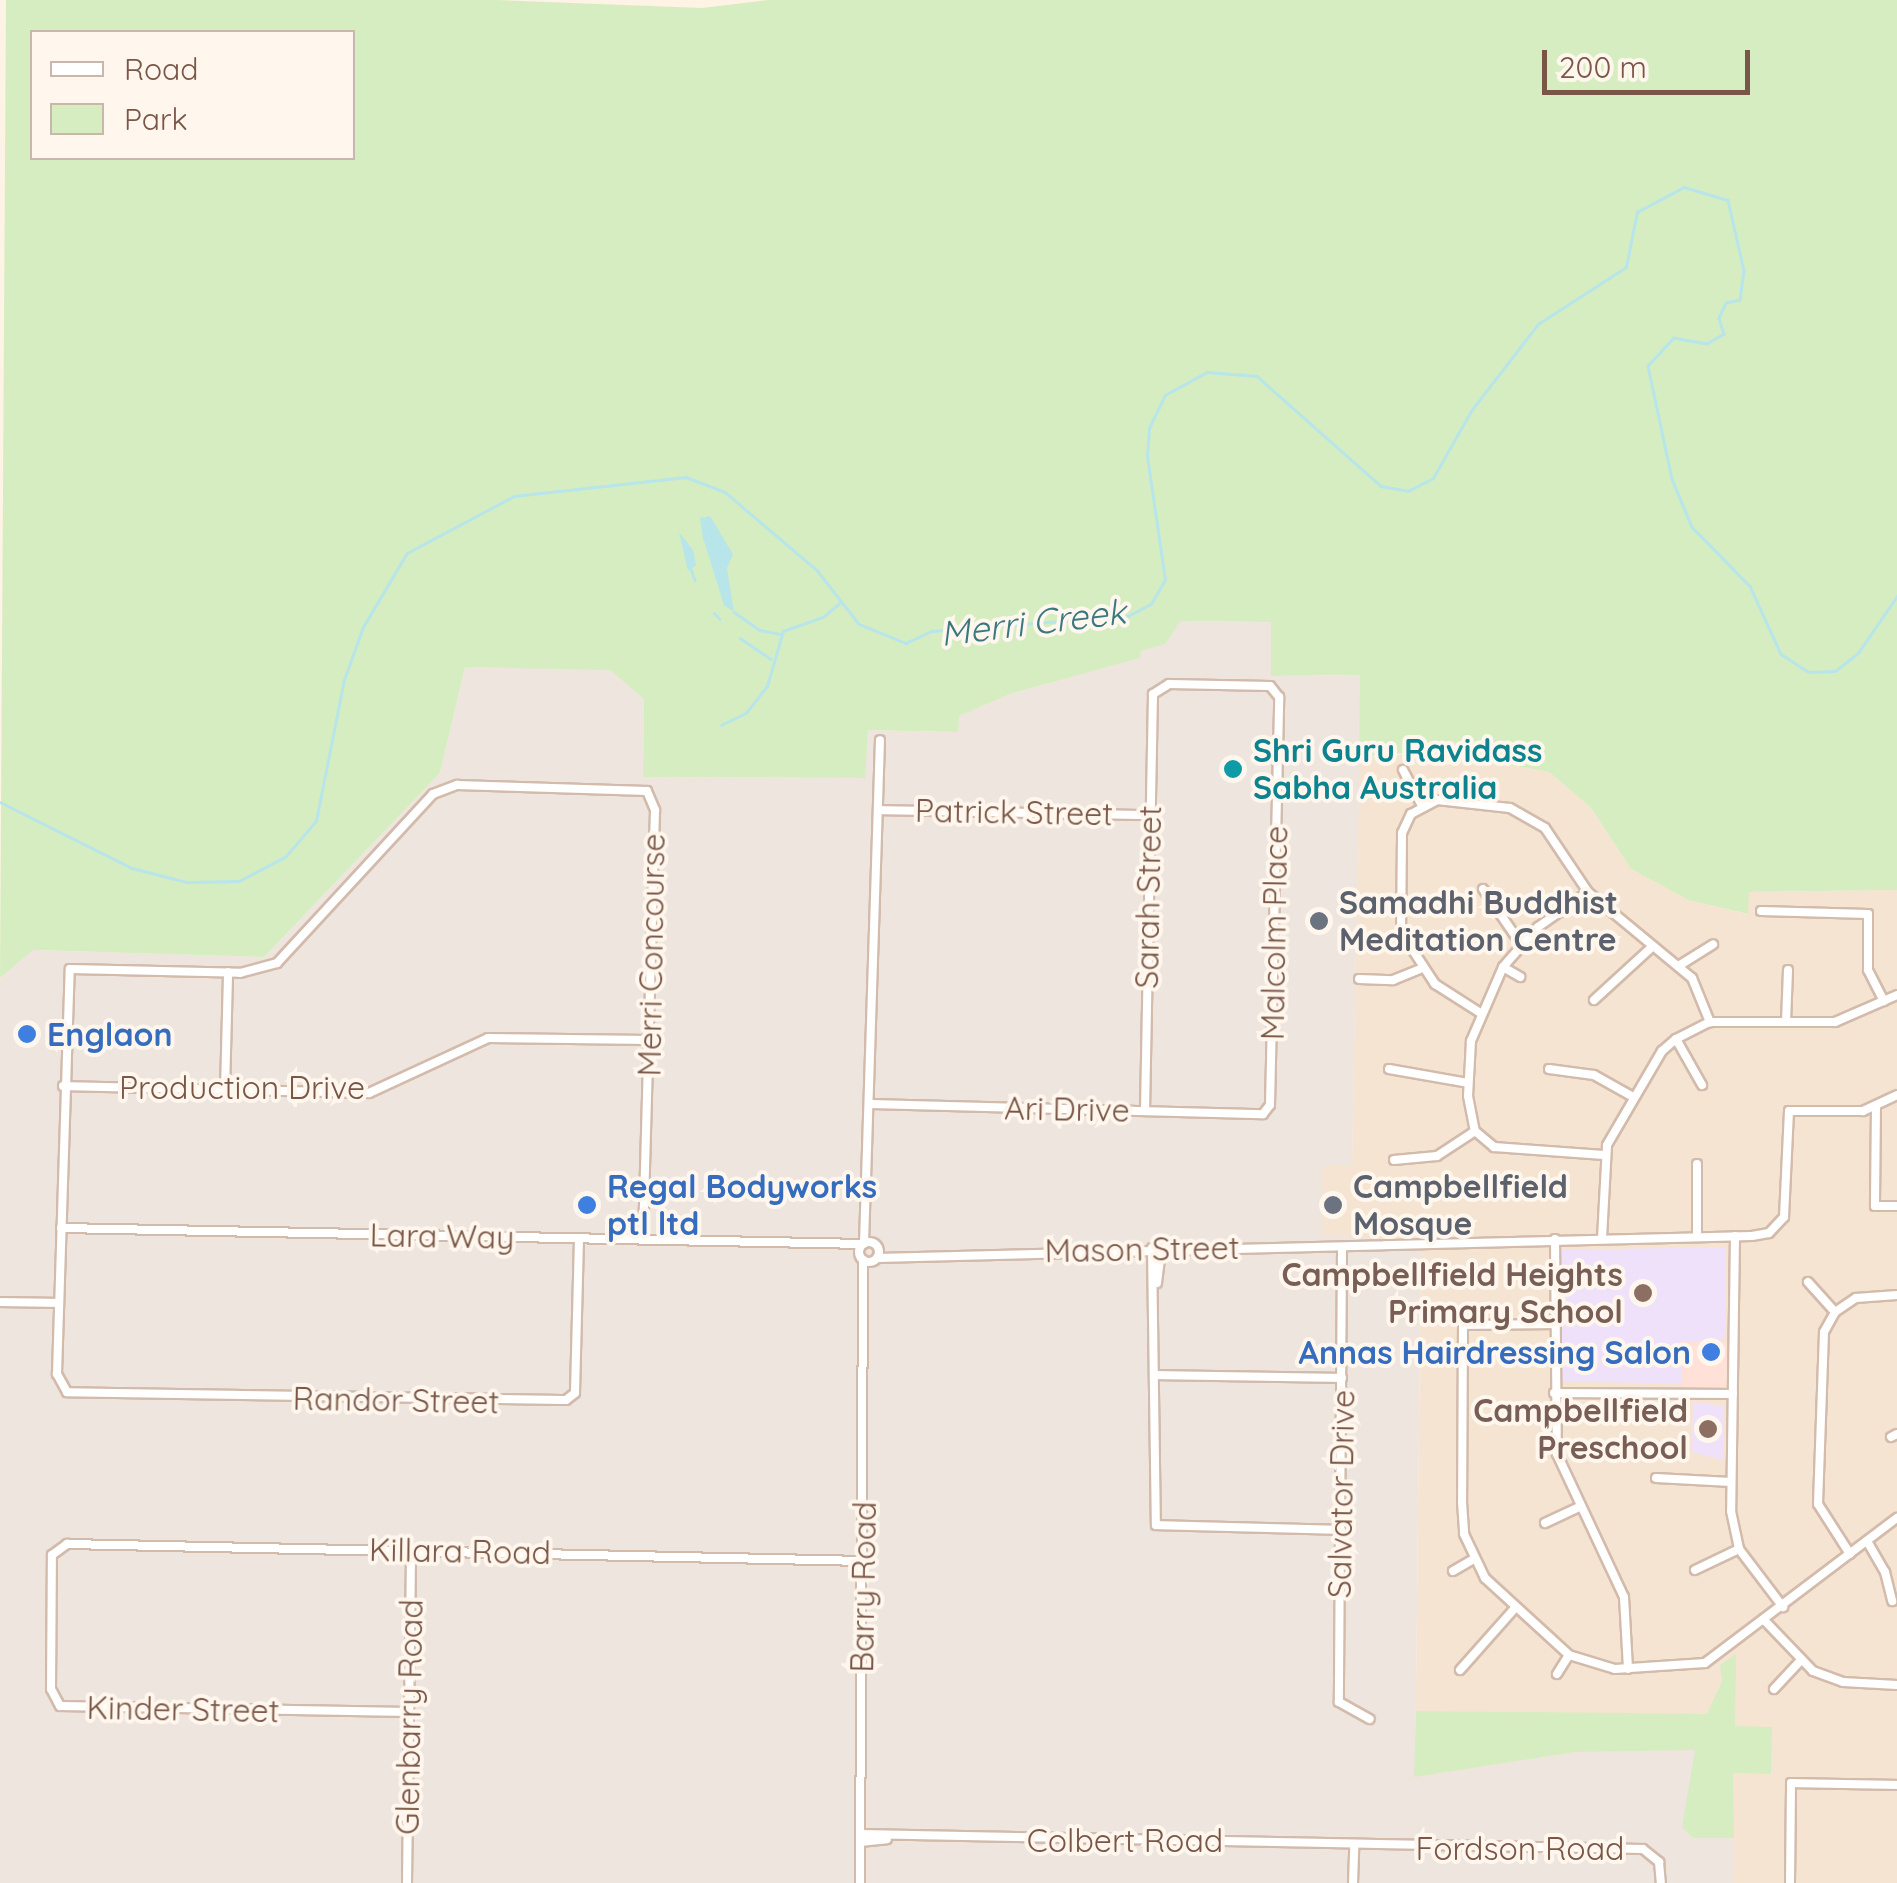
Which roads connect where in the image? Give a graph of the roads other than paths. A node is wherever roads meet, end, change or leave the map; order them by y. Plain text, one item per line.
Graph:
1 (1159, 686) joint
2 (880, 740) dead end
3 (1403, 770) dead end
4 (1422, 805) junction
5 (878, 810) junction
6 (1150, 815) junction
7 (1483, 889) dead end
8 (1588, 892) junction
9 (1761, 911) dead end
10 (1521, 944) junction
11 (1712, 944) dead end
12 (1654, 946) junction
13 (1680, 965) junction
14 (1503, 967) junction
15 (1420, 968) junction
16 (1788, 970) dead end
17 (228, 972) junction
18 (1520, 978) dead end
19 (1359, 979) dead end
20 (1897, 995) edge
21 (1594, 1000) dead end
22 (1884, 1001) junction
23 (1482, 1014) junction
24 (1710, 1022) junction
25 (1786, 1022) junction
26 (1676, 1039) junction
27 (649, 1040) junction
28 (1389, 1069) dead end
29 (1549, 1069) dead end
30 (1468, 1083) junction
31 (1702, 1085) dead end
32 (63, 1086) junction
33 (224, 1090) junction
34 (1897, 1095) edge
35 (1633, 1098) junction
36 (871, 1104) junction
37 (1876, 1106) junction
38 (1144, 1110) junction
39 (1263, 1114) joint
40 (1474, 1131) junction
41 (1604, 1155) junction
42 (1394, 1160) dead end
43 (1697, 1164) dead end
44 (869, 1202) junction
45 (1897, 1206) edge
46 (61, 1228) junction
47 (1735, 1236) junction
48 (1697, 1237) junction
49 (1602, 1238) junction
50 (579, 1239) junction
51 (643, 1239) junction
52 (1555, 1240) junction
53 (823, 1244) junction
54 (863, 1244) junction
55 (877, 1245) junction
56 (1157, 1248) junction
57 (1342, 1251) junction
58 (906, 1253) junction
59 (862, 1258) junction
60 (876, 1260) junction
61 (1808, 1282) dead end
62 (868, 1292) junction
63 (1897, 1294) edge
64 (0, 1302) edge
65 (59, 1303) junction
66 (1835, 1312) junction
67 (1554, 1324) junction
68 (1155, 1375) junction
69 (1342, 1378) junction
70 (62, 1389) joint
71 (1554, 1393) junction
72 (1733, 1394) junction
73 (1656, 1478) dead end
74 (1732, 1482) junction
75 (1580, 1507) junction
76 (1897, 1518) edge
77 (1545, 1523) dead end
78 (1341, 1530) junction
79 (1867, 1541) junction
80 (56, 1548) joint
81 (1739, 1548) junction
82 (412, 1551) junction
83 (1850, 1554) junction
84 (1472, 1560) junction
85 (864, 1561) junction
86 (1695, 1570) dead end
87 (1454, 1571) dead end
88 (1892, 1601) dead end
89 (1783, 1607) junction
90 (1515, 1608) junction
91 (1765, 1621) junction
92 (1569, 1655) junction
93 (1799, 1662) junction
94 (1628, 1669) junction
95 (1460, 1670) dead end
96 (1557, 1674) dead end
97 (1897, 1684) edge
98 (1774, 1689) dead end
99 (409, 1712) junction
100 (1370, 1719) dead end
101 (1897, 1784) edge
102 (860, 1838) junction
103 (1354, 1845) junction
104 (407, 1883) edge
105 (860, 1883) edge
106 (1354, 1883) edge
107 (1661, 1883) edge
108 (1790, 1883) edge

1 - 6 street, Sarah Street
1 - 39 street, Malcolm Place
2 - 5 street
3 - 4 street
4 - 8 street
4 - 15 street
5 - 6 street, Patrick Street
5 - 36 street
6 - 38 street, Sarah Street
7 - 10 street
8 - 10 street
8 - 12 street
9 - 22 street
10 - 14 street
11 - 13 street
12 - 13 street
12 - 21 street
13 - 24 street
14 - 18 street
14 - 23 street
15 - 19 street
15 - 23 street
16 - 25 street
17 - 27 street, Merri Concourse
17 - 32 street, Merri Concourse
17 - 33 street
20 - 22 street
22 - 25 street
23 - 30 street
24 - 25 street
24 - 26 street
26 - 31 street
26 - 35 street
27 - 33 street, Production Drive
27 - 51 street, Merri Concourse
28 - 30 street
29 - 35 street
30 - 40 street
32 - 33 street, Production Drive
32 - 46 street, Merri Concourse
34 - 37 street
35 - 41 street
36 - 38 street, Ari Drive
36 - 44 street
37 - 45 street
37 - 47 street, Mason Street
38 - 39 street, Ari Drive
40 - 41 street
40 - 42 street
41 - 49 street
43 - 48 street
44 - 54 street
44 - 55 street
46 - 50 street, Lara Way
46 - 65 street, Merri Concourse
47 - 48 street, Mason Street
47 - 72 street
48 - 49 street, Mason Street
49 - 52 street, Mason Street
50 - 51 street, Lara Way
50 - 70 street, Randor Street
51 - 53 street, Lara Way
52 - 57 street, Mason Street
52 - 67 street
53 - 54 street
53 - 59 street
54 - 55 street, Mason Street
54 - 59 street, Barry Road
55 - 58 street, Mason Street
55 - 60 street, Barry Road
56 - 57 street, Mason Street
56 - 58 street, Mason Street
56 - 68 street
57 - 69 street, Salvator Drive
58 - 60 street, Mason Street
59 - 60 street, Mason Street
59 - 62 street, Barry Road
60 - 62 street, Barry Road
61 - 66 street
62 - 85 street, Barry Road
63 - 66 street
64 - 65 street
65 - 70 street, Merri Concourse
66 - 83 street
67 - 71 street
67 - 84 street
68 - 69 street
68 - 78 street
69 - 78 street, Salvator Drive
71 - 72 street
71 - 75 street
72 - 74 street
73 - 74 street
74 - 81 street
75 - 77 street
75 - 94 street
76 - 79 street
78 - 100 street, Salvator Drive
79 - 83 street
79 - 88 street
80 - 82 street, Killara Road
80 - 99 street, Kinder Street
81 - 86 street
81 - 89 street
82 - 85 street, Killara Road
82 - 99 street, Glenbarry Road
83 - 89 street
84 - 87 street
84 - 90 street
85 - 102 street, Barry Road
89 - 91 street
90 - 92 street
90 - 95 street
91 - 93 street
91 - 94 street
92 - 94 street
92 - 96 street
93 - 97 street
93 - 98 street
99 - 104 street, Glenbarry Road
101 - 108 street
102 - 103 street, Colbert Road
102 - 105 street, Barry Road
103 - 106 street
103 - 107 street, Fordson Road

